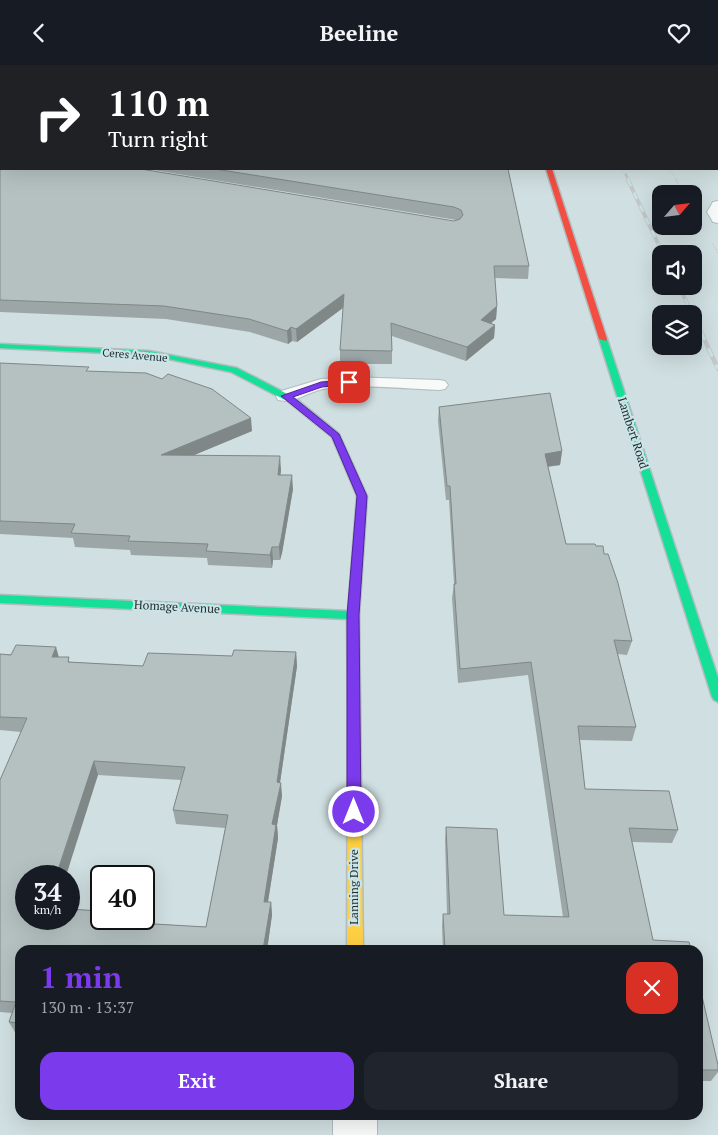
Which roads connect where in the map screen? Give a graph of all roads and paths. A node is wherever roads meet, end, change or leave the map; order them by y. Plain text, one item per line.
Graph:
1 (549, 170) edge
2 (671, 170) edge
3 (679, 185) edge
4 (718, 205) edge
5 (718, 219) edge
6 (0, 346) edge
7 (439, 385) dead end
8 (289, 398) junction
9 (0, 599) edge
10 (353, 615) junction
11 (718, 697) edge
12 (355, 945) edge
13 (355, 1120) edge
14 (355, 1135) edge

1 - 11 street, Lambert Road
2 - 3 path
4 - 5 lane
6 - 8 street, Ceres Avenue
7 - 8 lane
8 - 10 street, Lanning Drive
9 - 10 street, Homage Avenue
10 - 12 street, Lanning Drive
13 - 14 street

